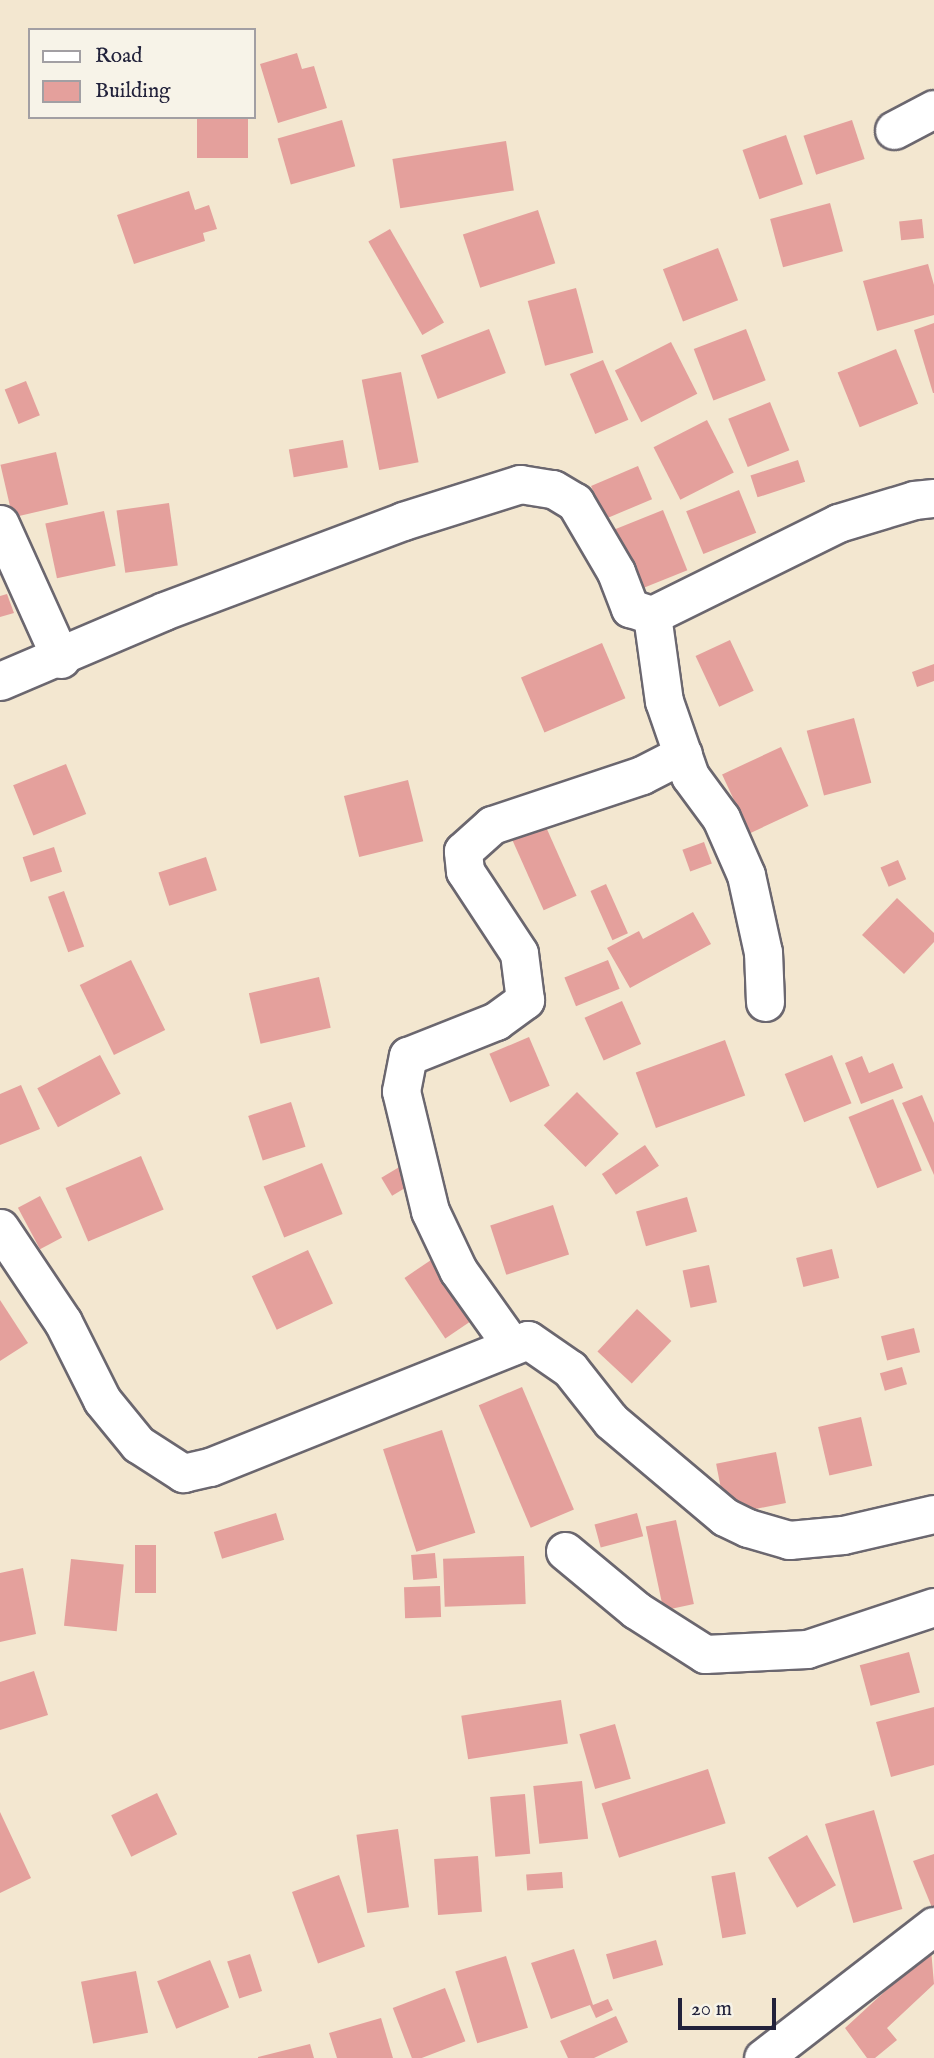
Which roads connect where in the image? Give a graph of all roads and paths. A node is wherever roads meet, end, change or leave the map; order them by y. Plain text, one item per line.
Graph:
1 (934, 109) edge
2 (894, 131) dead end
3 (934, 498) edge
4 (0, 524) edge
5 (652, 615) junction
6 (61, 659) junction
7 (0, 681) edge
8 (683, 754) junction
9 (765, 1002) dead end
10 (0, 1228) edge
11 (512, 1346) junction
12 (934, 1514) edge
13 (565, 1551) dead end
14 (934, 1607) edge
15 (934, 1926) edge
16 (763, 2058) edge

1 - 2 street
3 - 5 street
4 - 6 street
5 - 6 street
5 - 8 street
6 - 7 street
8 - 9 street
8 - 11 street
10 - 11 street
11 - 12 street
13 - 14 street
15 - 16 street

